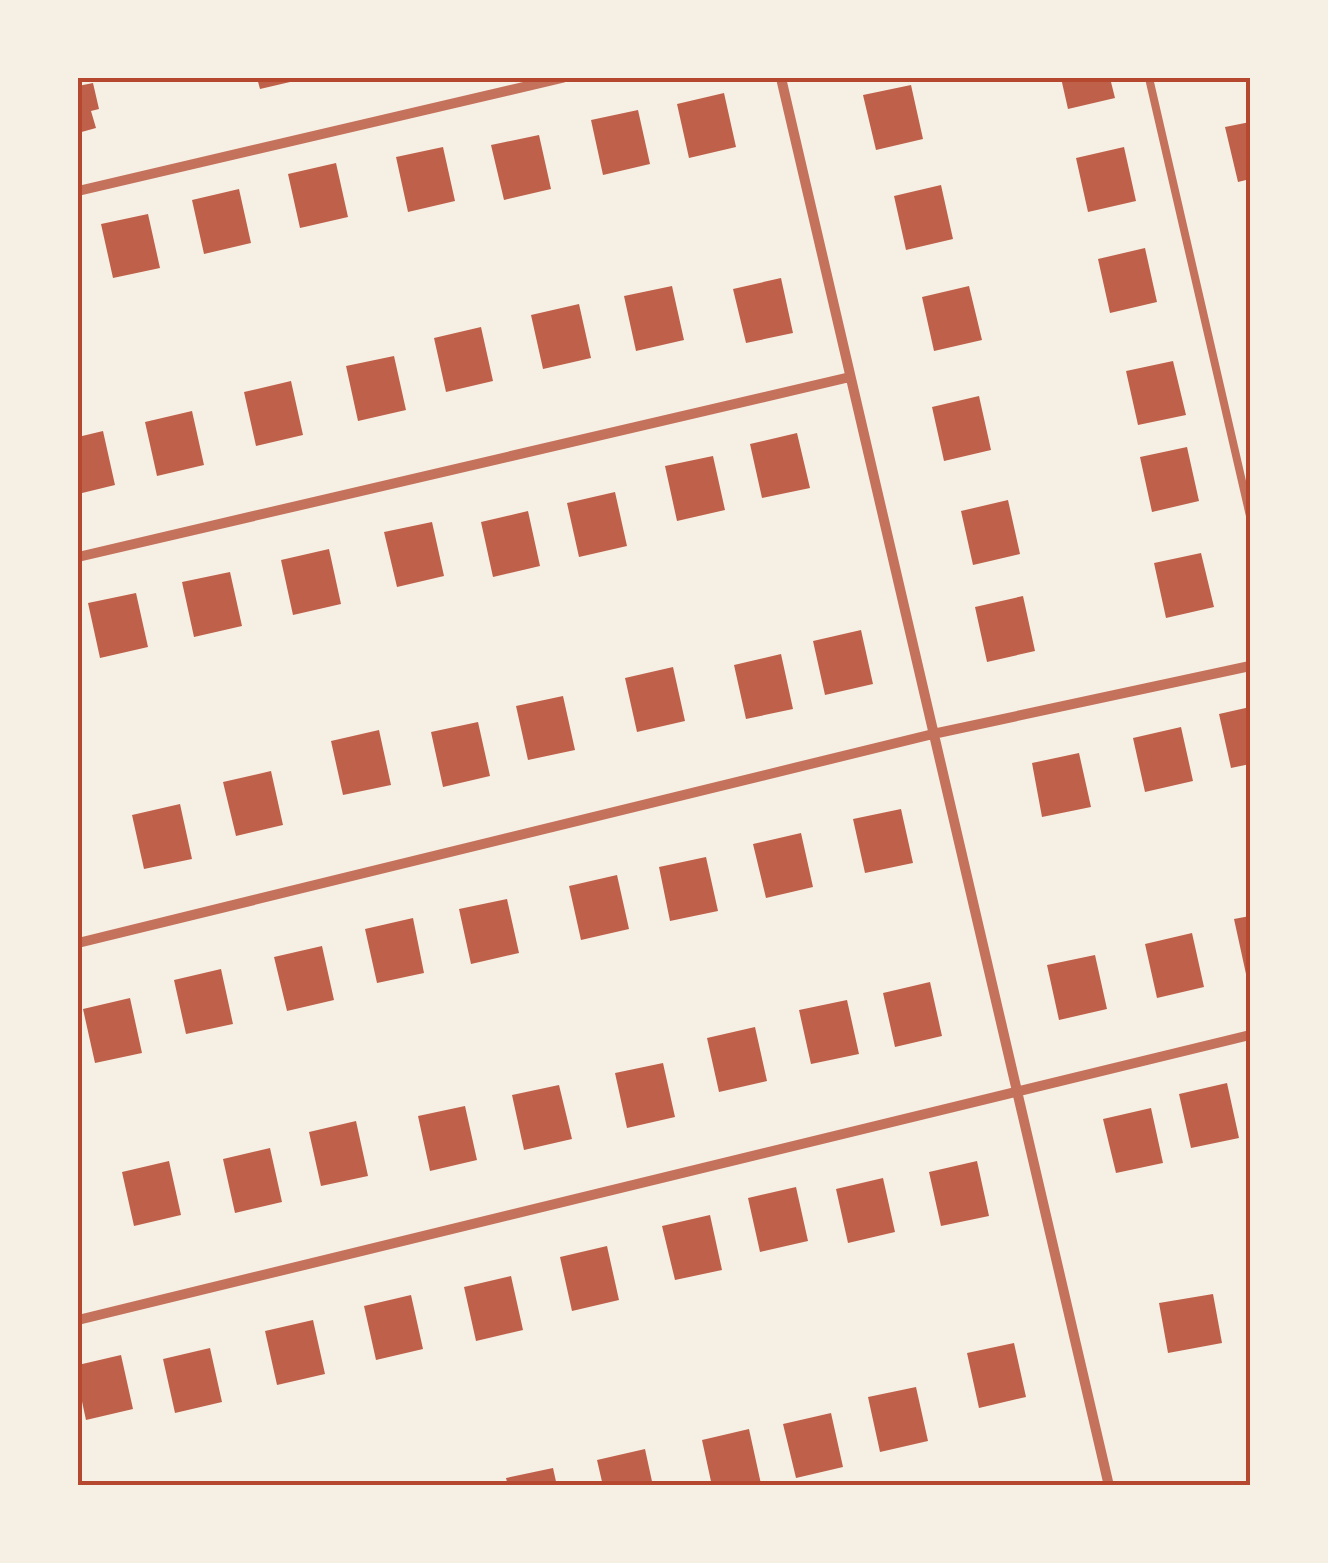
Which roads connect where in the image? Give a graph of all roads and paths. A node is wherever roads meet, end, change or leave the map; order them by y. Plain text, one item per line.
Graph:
1 (562, 78) edge
2 (781, 78) edge
3 (1148, 78) edge
4 (78, 192) edge
5 (850, 377) junction
6 (1250, 516) edge
7 (78, 557) edge
8 (1250, 666) edge
9 (933, 734) junction
10 (78, 943) edge
11 (1250, 1034) edge
12 (1017, 1092) junction
13 (78, 1320) edge
14 (1108, 1486) edge

1 - 4 street
2 - 5 street
3 - 6 lane
5 - 7 street
5 - 9 street
8 - 9 street
9 - 10 street
9 - 12 street
11 - 12 street
12 - 13 street
12 - 14 street

